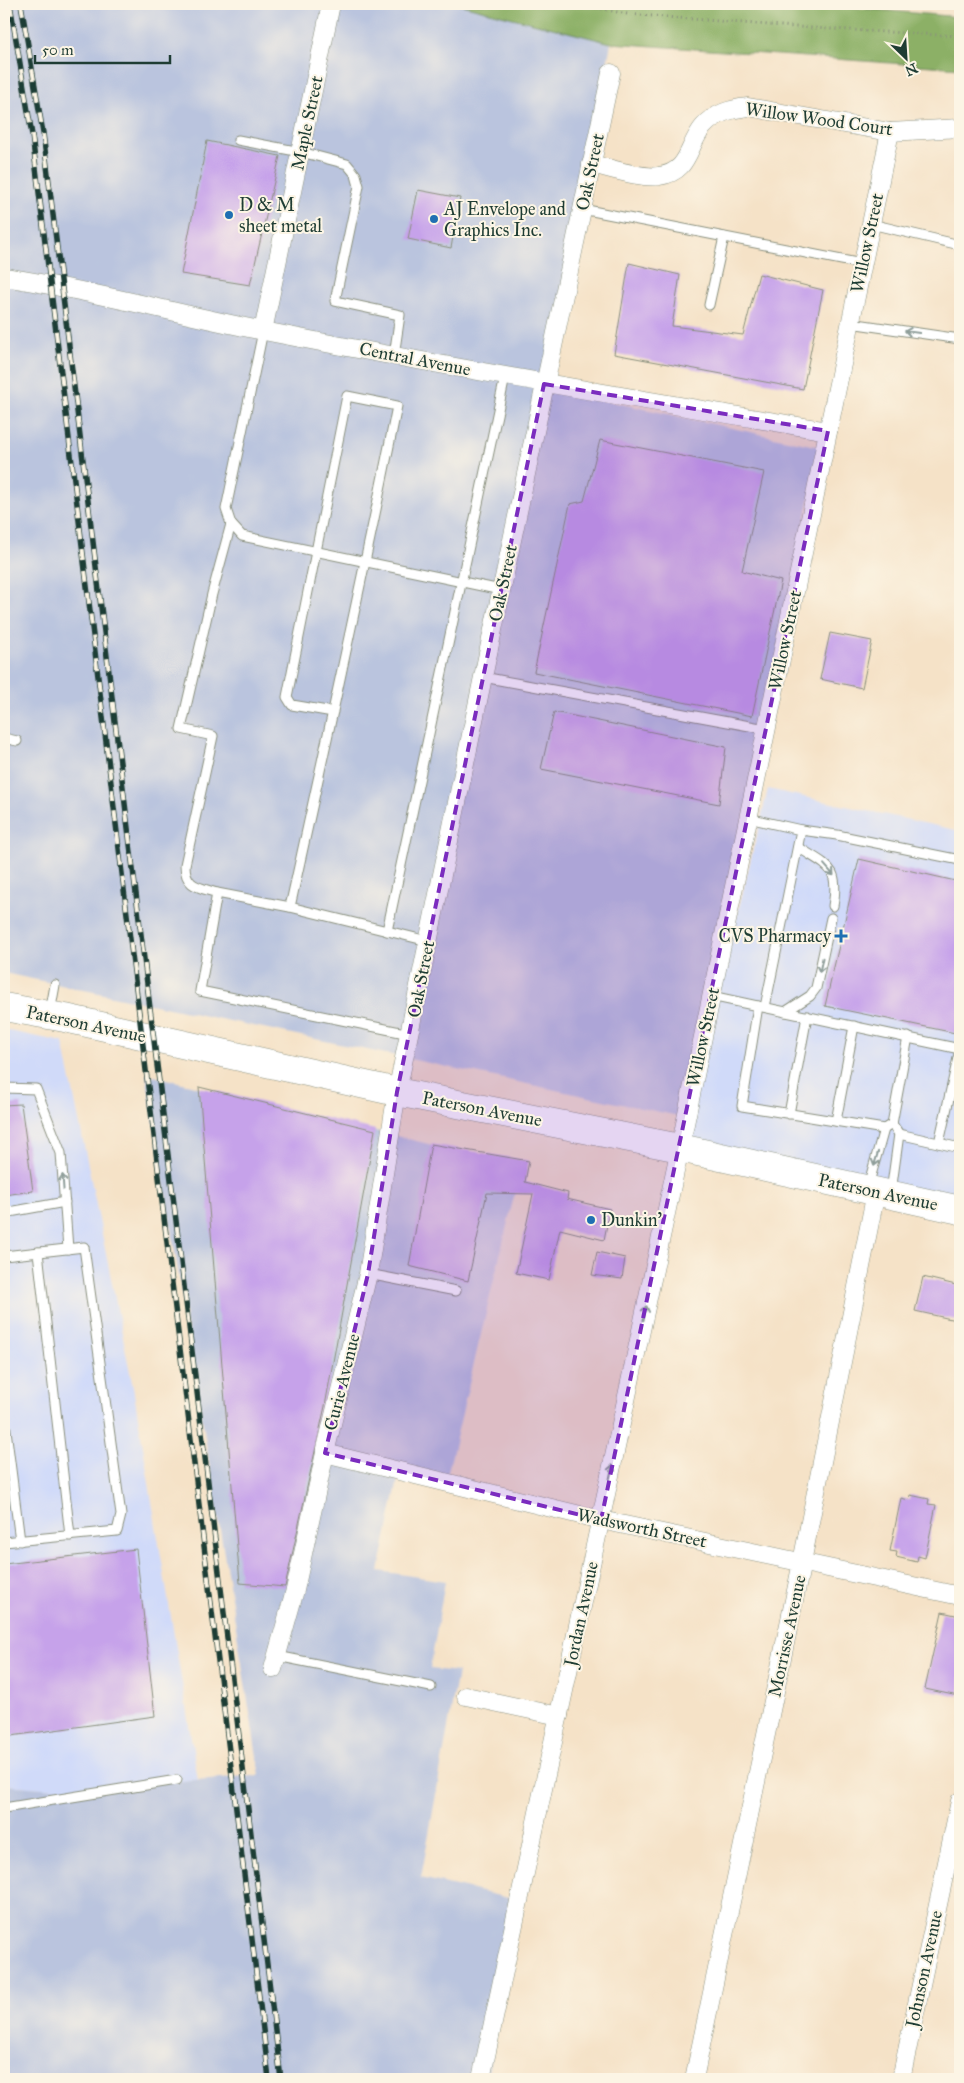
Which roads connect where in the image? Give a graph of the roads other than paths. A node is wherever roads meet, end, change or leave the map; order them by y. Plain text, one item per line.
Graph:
1 (331, 4) edge
2 (610, 73) dead end
3 (960, 128) edge
4 (890, 132) junction
5 (238, 140) dead end
6 (301, 152) junction
7 (591, 164) junction
8 (582, 209) junction
9 (871, 224) junction
10 (724, 237) junction
11 (960, 244) edge
12 (862, 264) junction
13 (4, 277) edge
14 (709, 305) dead end
15 (850, 323) junction
16 (263, 331) junction
17 (960, 339) edge
18 (394, 356) junction
19 (506, 377) junction
20 (544, 384) junction
21 (828, 430) junction
22 (231, 524) junction
23 (316, 551) junction
24 (366, 562) junction
25 (462, 581) junction
26 (501, 590) junction
27 (483, 676) junction
28 (334, 712) junction
29 (766, 729) junction
30 (4, 738) edge
31 (16, 741) dead end
32 (748, 818) junction
33 (801, 830) junction
34 (798, 847) junction
35 (960, 860) edge
36 (216, 893) junction
37 (833, 906) dead end
38 (290, 907) junction
39 (831, 918) dead end
40 (388, 931) junction
41 (428, 941) junction
42 (55, 985) dead end
43 (711, 996) junction
44 (762, 1006) junction
45 (4, 1007) edge
46 (785, 1012) junction
47 (50, 1015) junction
48 (807, 1016) junction
49 (854, 1026) junction
50 (410, 1034) junction
51 (908, 1038) junction
52 (960, 1049) edge
53 (4, 1088) edge
54 (397, 1092) junction
55 (789, 1114) junction
56 (836, 1121) junction
57 (888, 1127) junction
58 (899, 1134) junction
59 (939, 1143) junction
60 (680, 1148) junction
61 (960, 1148) edge
62 (878, 1192) junction
63 (65, 1202) junction
64 (960, 1210) edge
65 (4, 1213) edge
66 (68, 1248) junction
67 (38, 1252) junction
68 (4, 1256) edge
69 (368, 1274) junction
70 (456, 1291) dead end
71 (4, 1414) edge
72 (325, 1453) junction
73 (601, 1520) junction
74 (70, 1536) junction
75 (20, 1540) junction
76 (4, 1542) edge
77 (802, 1562) junction
78 (960, 1596) edge
79 (275, 1662) joint
80 (431, 1687) dead end
81 (466, 1696) dead end
82 (559, 1716) junction
83 (177, 1780) dead end
84 (960, 1801) edge
85 (4, 1808) edge
86 (481, 2079) edge
87 (694, 2079) edge
88 (901, 2079) edge

1 - 6 street, Maple Street
2 - 7 street, Oak Street
3 - 4 street, Willow Wood Court
4 - 7 street, Willow Wood Court
4 - 9 street, Willow Street
5 - 6 lane
6 - 16 street, Maple Street
6 - 18 lane
7 - 8 street, Oak Street
8 - 10 lane
8 - 20 street, Oak Street
9 - 11 lane
9 - 12 street, Willow Street
10 - 12 lane
10 - 14 lane
12 - 15 street, Willow Street
13 - 16 street, Central Avenue
17 -> 15 lane
15 - 21 street, Willow Street
16 - 18 street, Central Avenue
16 - 22 lane
18 - 19 street, Central Avenue
19 - 20 street, Central Avenue
19 - 25 lane
20 - 21 street, Central Avenue
20 - 26 street, Oak Street
21 - 29 street, Willow Street
22 - 23 lane
22 - 36 lane
23 - 24 lane
23 - 24 lane
23 - 28 lane
24 - 25 lane
24 - 28 lane
25 - 26 lane
25 - 40 lane
26 - 27 street, Oak Street
27 - 29 lane
27 - 41 street, Oak Street
28 - 38 lane
29 - 32 street, Willow Street
30 - 31 lane
32 - 33 lane
32 - 43 street, Willow Street
33 - 34 lane
33 - 35 lane
34 -> 37 lane
34 - 44 lane
36 - 38 lane
36 - 50 lane
38 - 40 lane
39 -> 46 lane
40 - 41 lane
41 - 50 street, Oak Street
42 - 47 lane
43 - 44 lane
43 - 60 street, Willow Street
44 - 46 lane
44 - 55 lane
45 - 47 main road, Paterson Avenue
46 - 48 lane
47 - 54 main road, Paterson Avenue
48 - 49 lane
48 - 55 lane
49 - 51 lane
49 - 56 lane
50 - 54 street, Oak Street
51 - 52 lane
51 - 57 lane
52 - 59 lane
63 -> 53 lane
54 - 60 main road, Paterson Avenue
54 - 69 street, Curie Avenue
55 - 56 lane
56 - 57 lane
57 - 58 lane
57 -> 62 lane
58 - 59 lane
58 - 62 lane
59 - 61 lane
60 - 62 main road, Paterson Avenue
73 -> 60 street, Jordan Avenue
62 - 64 main road, Paterson Avenue
62 - 77 street, Morrisse Avenue
63 - 65 lane
63 - 66 lane
66 - 67 lane
66 - 74 lane
67 - 68 lane
67 - 74 lane
69 - 70 lane
69 - 72 street, Curie Avenue
71 - 75 lane
72 - 73 street, Wadsworth Street
72 - 79 street, Curie Avenue
73 - 77 street, Wadsworth Street
73 - 82 street, Jordan Avenue
74 - 75 lane
75 - 76 lane
77 - 78 street, Wadsworth Street
77 - 87 street, Morrisse Avenue
79 - 80 lane
81 - 82 street
82 - 86 street, Jordan Avenue
83 - 85 lane
84 - 88 street, Johnson Avenue

